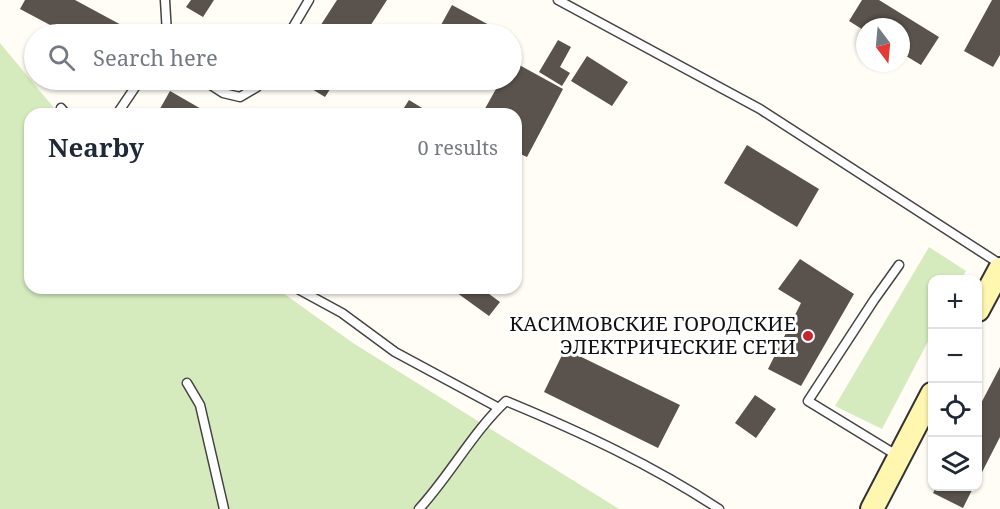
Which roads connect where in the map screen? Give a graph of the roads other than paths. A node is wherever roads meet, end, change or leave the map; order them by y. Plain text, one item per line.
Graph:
1 (165, 0) edge
2 (309, 0) edge
3 (558, 0) edge
4 (166, 24) edge
5 (295, 24) edge
6 (133, 90) edge
7 (219, 90) edge
8 (252, 90) edge
9 (121, 108) edge
10 (899, 265) dead end
11 (1000, 266) edge
12 (307, 294) edge
13 (982, 302) edge
14 (187, 383) dead end
15 (928, 402) edge
16 (499, 408) junction
17 (899, 456) junction
18 (224, 509) edge
19 (419, 509) edge
20 (719, 509) edge
21 (872, 509) edge

1 - 4 lane
2 - 5 lane
3 - 11 lane
6 - 9 lane
7 - 8 lane
10 - 17 lane
11 - 13 main road
12 - 16 lane
14 - 18 lane
15 - 17 main road
16 - 19 lane
16 - 20 lane
17 - 21 main road

